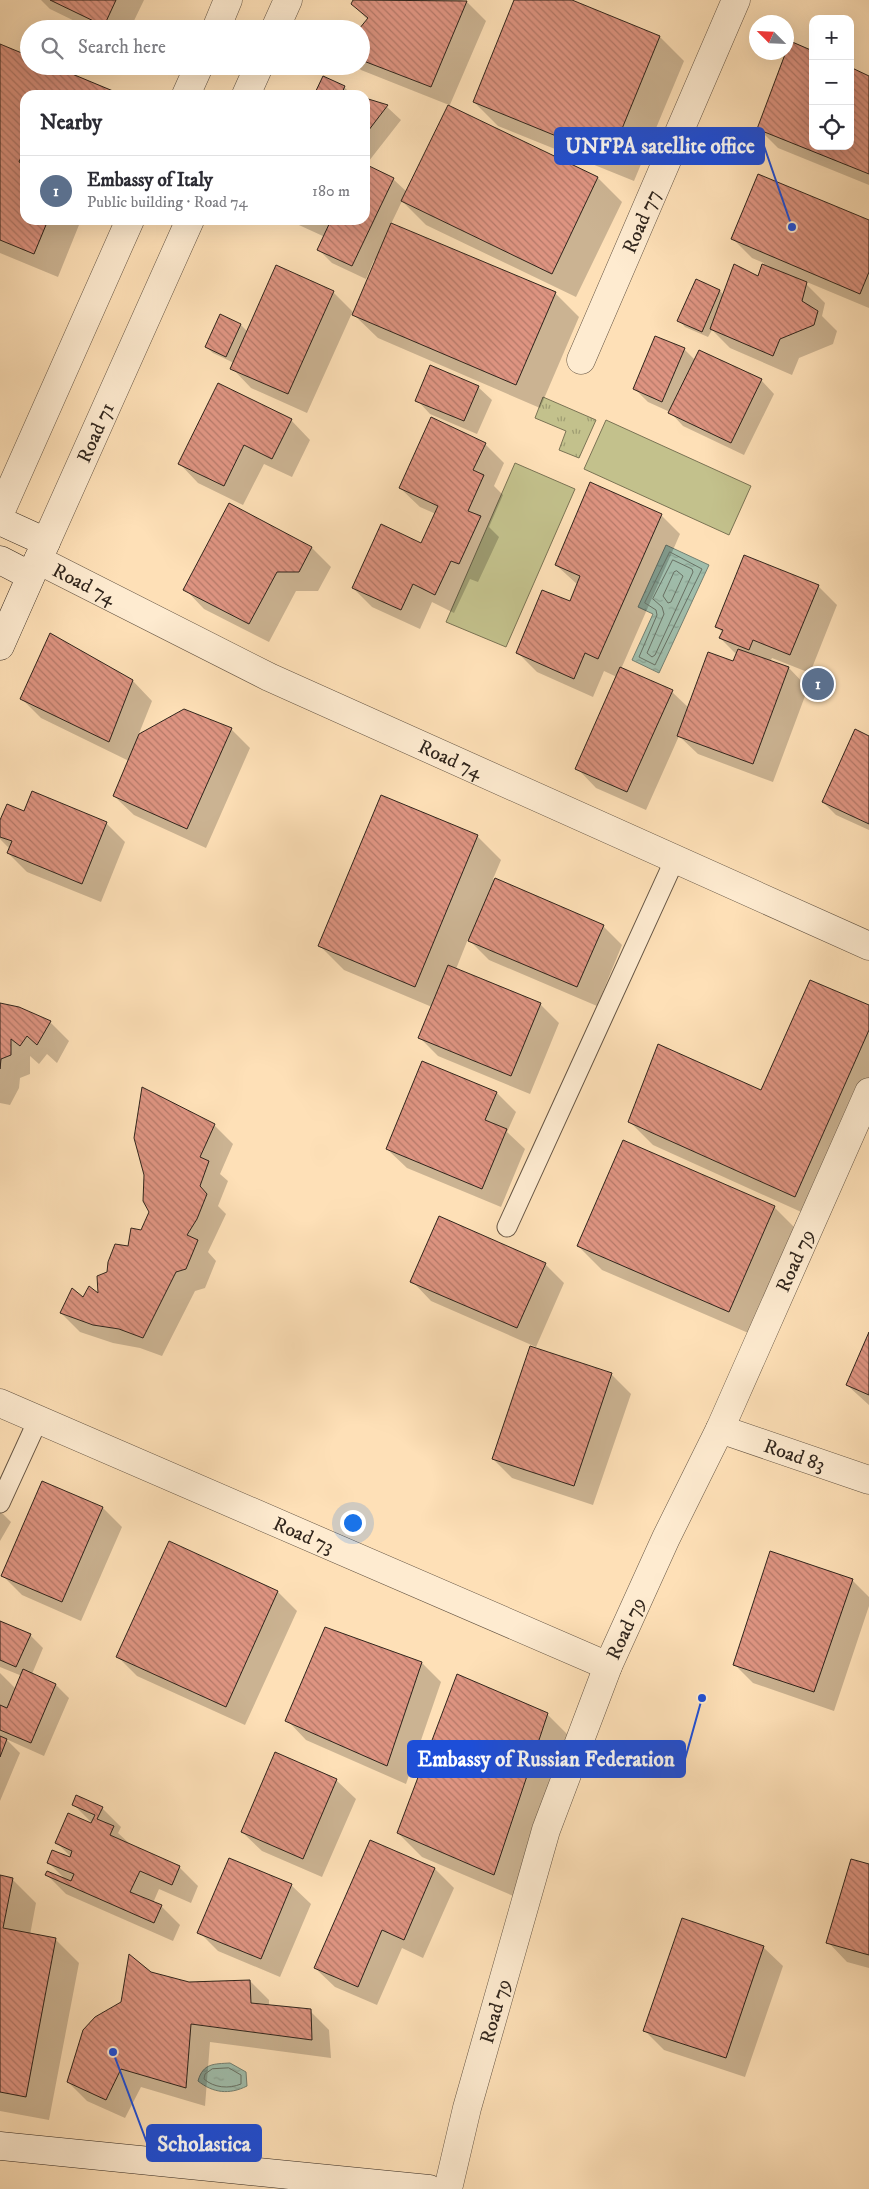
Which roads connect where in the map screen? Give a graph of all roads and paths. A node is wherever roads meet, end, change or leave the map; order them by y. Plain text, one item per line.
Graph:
1 (228, 0) edge
2 (288, 0) edge
3 (736, 0) edge
4 (220, 20) edge
5 (279, 20) edge
6 (195, 75) edge
7 (254, 75) edge
8 (188, 90) edge
9 (248, 90) edge
10 (128, 225) edge
11 (188, 225) edge
12 (581, 360) dead end
13 (0, 513) edge
14 (0, 521) edge
15 (38, 559) junction
16 (0, 560) edge
17 (0, 646) edge
18 (675, 859) junction
19 (869, 946) edge
20 (869, 1092) edge
21 (506, 1227) dead end
22 (0, 1403) edge
23 (38, 1420) junction
24 (720, 1430) junction
25 (869, 1480) edge
26 (0, 1503) edge
27 (608, 1666) junction
28 (0, 2146) edge
29 (429, 2189) edge
30 (448, 2189) edge

1 - 4 street
2 - 5 street
3 - 12 street, Road 77
6 - 8 street
7 - 9 street
10 - 13 street
11 - 15 street, Road 71
14 - 15 street
15 - 16 street
15 - 17 street, Road 71
15 - 18 street, Road 74
18 - 19 street, Road 74
18 - 21 lane
20 - 24 street, Road 79
22 - 23 street, Road 73
23 - 26 lane
23 - 27 street, Road 73
24 - 25 street, Road 83
24 - 27 street, Road 79
27 - 30 street, Road 79
28 - 29 street

